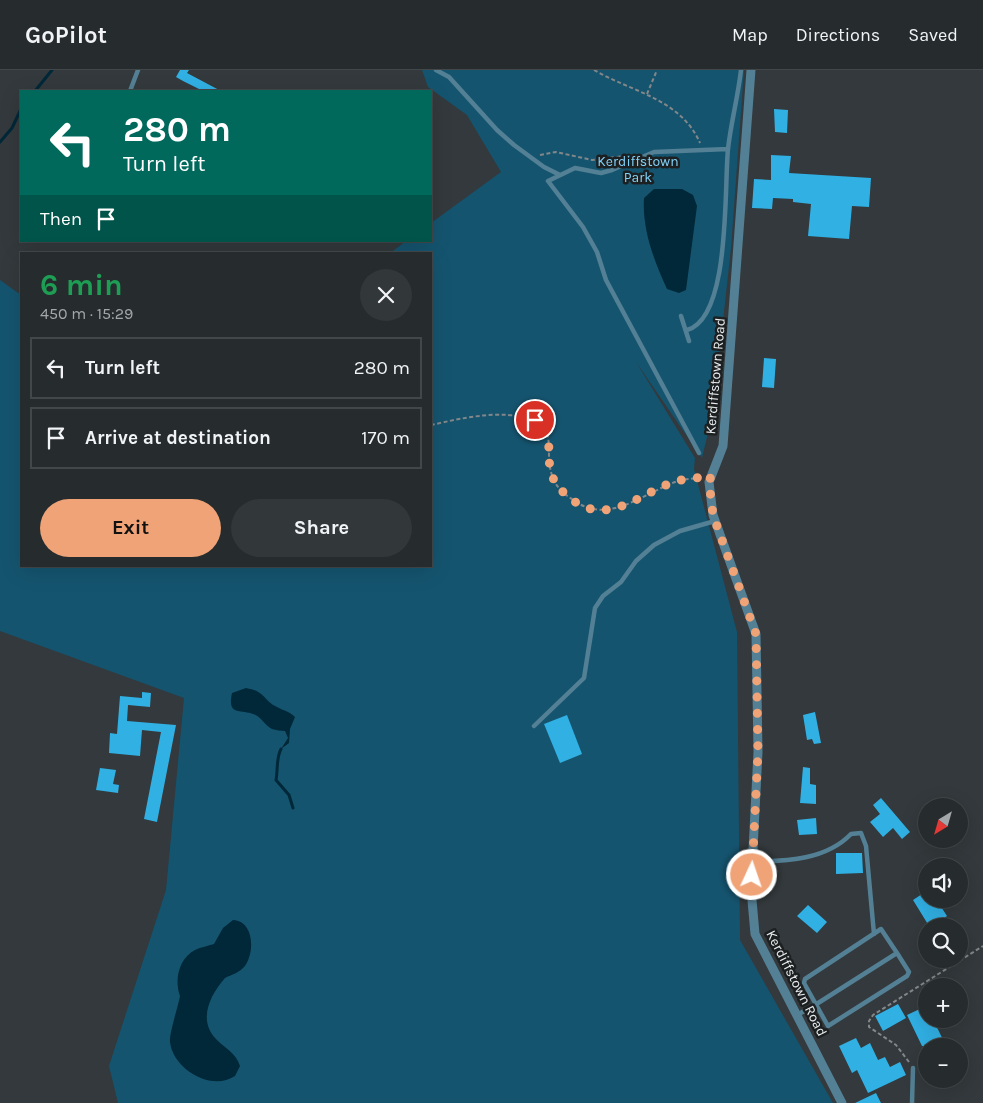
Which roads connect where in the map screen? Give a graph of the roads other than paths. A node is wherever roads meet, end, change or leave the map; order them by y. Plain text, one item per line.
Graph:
1 (138, 70) edge
2 (436, 70) edge
3 (740, 70) edge
4 (751, 70) edge
5 (130, 90) edge
6 (728, 149) junction
7 (560, 175) junction
8 (681, 316) dead end
9 (687, 330) junction
10 (689, 340) dead end
11 (699, 453) dead end
12 (715, 521) junction
13 (534, 726) dead end
14 (753, 862) junction
15 (874, 934) junction
16 (896, 953) junction
17 (815, 1005) junction
18 (797, 1015) junction
19 (913, 1068) road end
20 (842, 1103) edge
21 (912, 1103) edge

1 - 5 lane
2 - 7 lane
3 - 6 lane
4 - 12 street, Kerdiffstown Road
6 - 7 lane
6 - 9 lane
7 - 11 lane
8 - 9 lane
9 - 10 lane
12 - 13 lane
12 - 14 street, Kerdiffstown Road
14 - 15 lane
14 - 18 street, Kerdiffstown Road
15 - 16 lane
15 - 17 lane
16 - 17 lane
16 - 17 lane
17 - 18 lane
18 - 20 street, Kerdiffstown Road
19 - 21 lane

